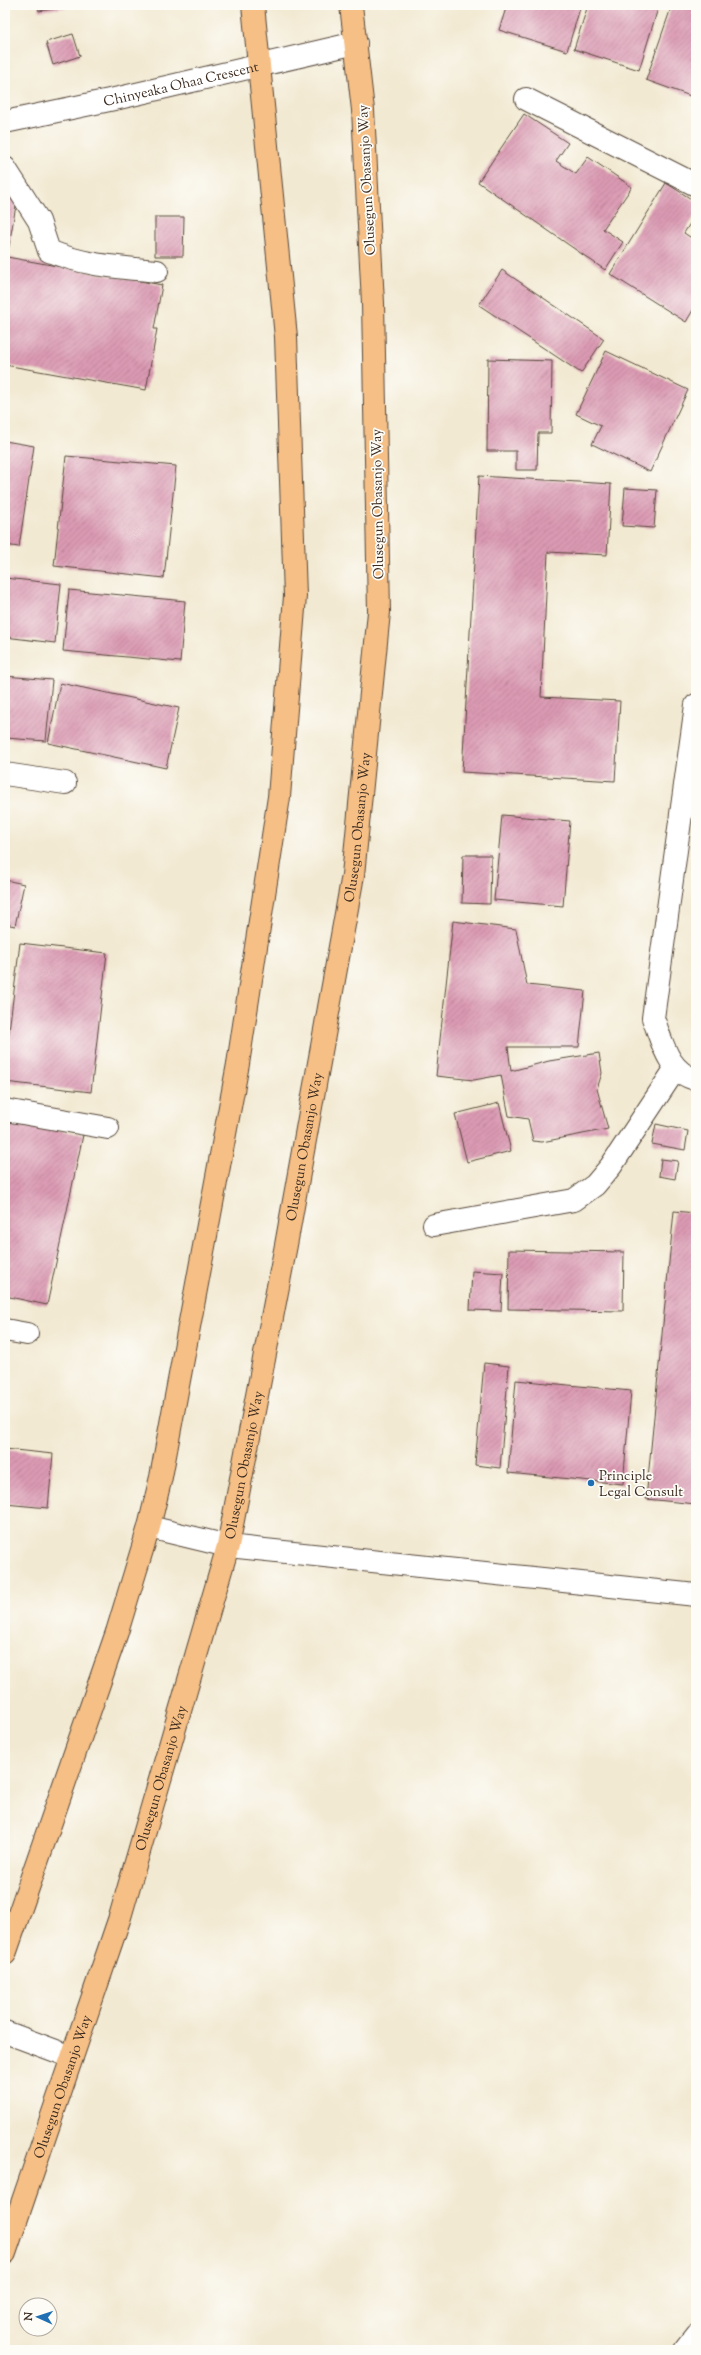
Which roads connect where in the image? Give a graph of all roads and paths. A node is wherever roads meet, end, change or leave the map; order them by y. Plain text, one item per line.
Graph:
1 (253, 5) edge
2 (351, 5) edge
3 (356, 43) junction
4 (259, 66) junction
5 (526, 99) dead end
6 (5, 122) edge
7 (5, 168) edge
8 (696, 185) edge
9 (157, 271) dead end
10 (696, 705) edge
11 (5, 774) edge
12 (64, 783) dead end
13 (676, 1068) junction
14 (696, 1080) edge
15 (5, 1110) edge
16 (108, 1128) dead end
17 (434, 1225) dead end
18 (5, 1330) edge
19 (27, 1334) dead end
20 (149, 1527) junction
21 (228, 1546) junction
22 (696, 1595) edge
23 (5, 1954) edge
24 (5, 2032) edge
25 (72, 2057) junction
26 (5, 2253) edge
27 (696, 2336) edge
28 (685, 2350) edge

1 - 4 main road
2 - 3 main road, Olusegun Obasanjo Way
3 - 4 street, Chinyeaka Ohaa Crescent
3 - 21 main road, Olusegun Obasanjo Way
4 - 6 street, Chinyeaka Ohaa Crescent
4 - 20 main road
5 - 8 street
7 - 9 street
10 - 13 street
11 - 12 street
13 - 14 street
13 - 17 street
15 - 16 street
18 - 19 street
20 - 21 street
20 - 23 main road
21 - 22 street
21 - 25 main road, Olusegun Obasanjo Way
24 - 25 street
25 - 26 main road, Olusegun Obasanjo Way
27 - 28 street

